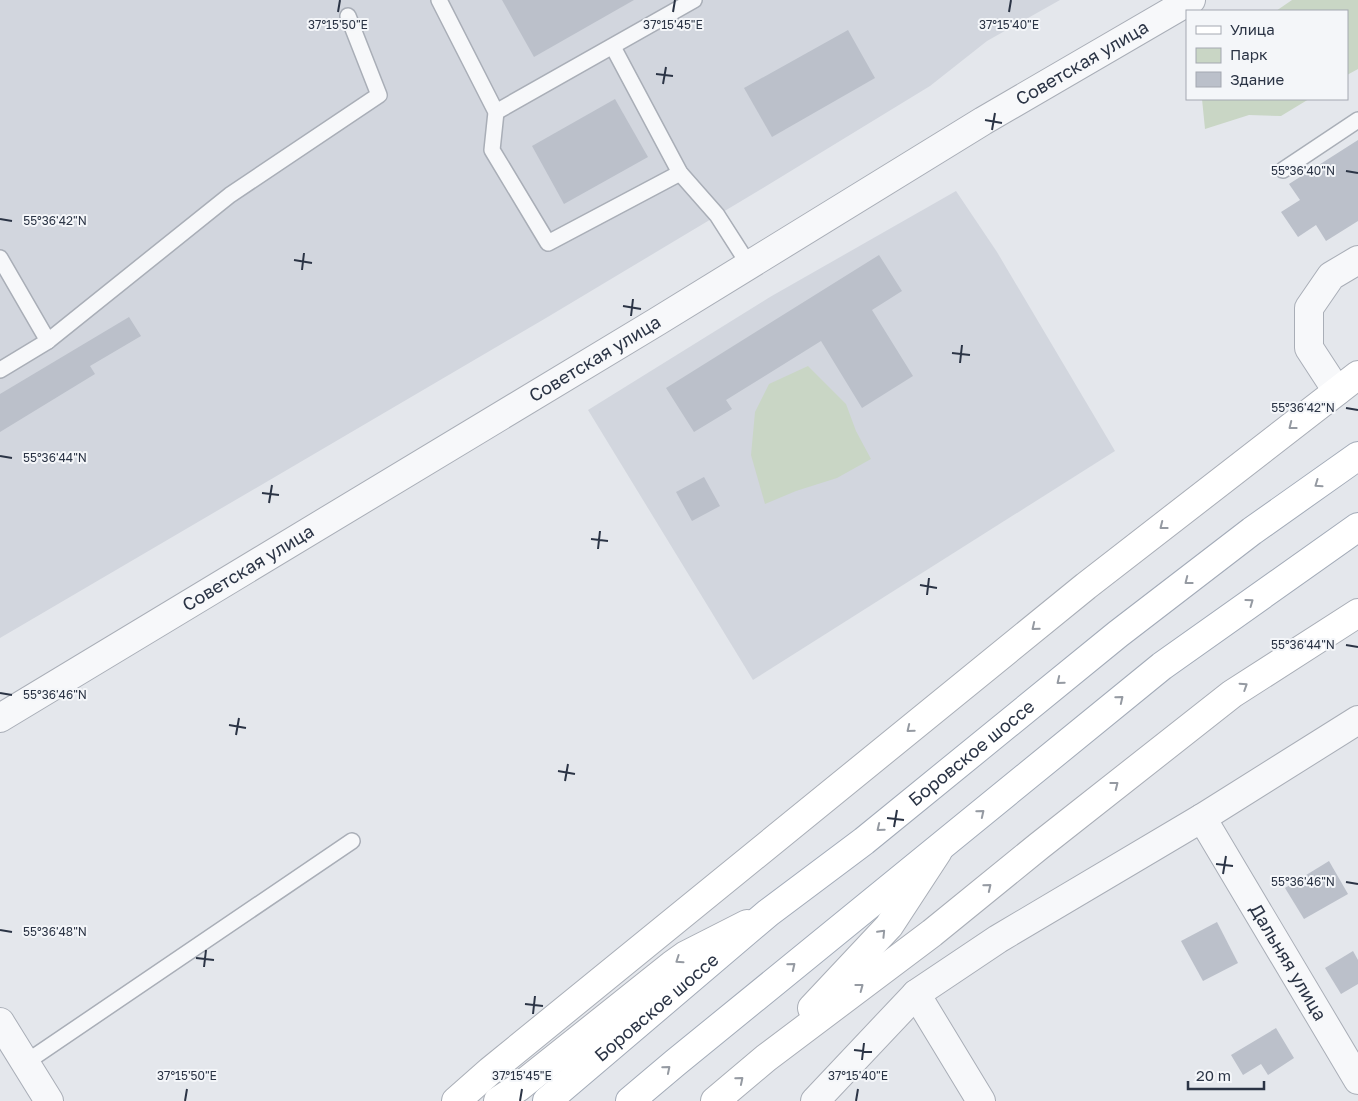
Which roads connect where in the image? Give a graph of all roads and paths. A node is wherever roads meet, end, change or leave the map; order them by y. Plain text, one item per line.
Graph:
1 (439, 0) edge
2 (694, 0) edge
3 (1191, 0) edge
4 (348, 16) dead end
5 (613, 47) junction
6 (496, 112) junction
7 (1358, 120) edge
8 (1283, 170) dead end
9 (680, 173) junction
10 (0, 258) edge
11 (1358, 260) edge
12 (749, 264) junction
13 (48, 340) junction
14 (0, 370) edge
15 (1348, 383) edge
16 (1358, 456) edge
17 (1358, 527) edge
18 (1358, 613) edge
19 (0, 718) edge
20 (1358, 720) edge
21 (1202, 818) junction
22 (352, 841) dead end
23 (943, 844) junction
24 (768, 913) junction
25 (916, 994) junction
26 (0, 1022) edge
27 (766, 1058) junction
28 (26, 1063) junction
29 (1358, 1080) edge
30 (49, 1101) edge
31 (456, 1101) edge
32 (498, 1101) edge
33 (547, 1101) edge
34 (630, 1101) edge
35 (715, 1101) edge
36 (815, 1101) edge
37 (981, 1101) edge

1 - 6 lane
2 - 5 lane
3 - 12 street, Советская улица
4 - 13 lane
5 - 6 lane
5 - 9 lane
6 - 9 lane
7 - 8 lane
9 - 12 lane
10 - 13 lane
11 - 15 street
12 - 19 street, Советская улица
13 - 14 lane
15 -> 31 street
16 -> 24 street, Боровское шоссе
23 -> 17 street
27 -> 18 street
20 - 21 street
21 - 25 street
21 - 29 street, Дальняя улица
22 - 28 lane
27 -> 23 street
34 -> 23 street
24 -> 32 street
24 - 33 street, Боровское шоссе
25 - 36 street
25 - 37 street
26 - 28 street
35 -> 27 street
28 - 30 street

